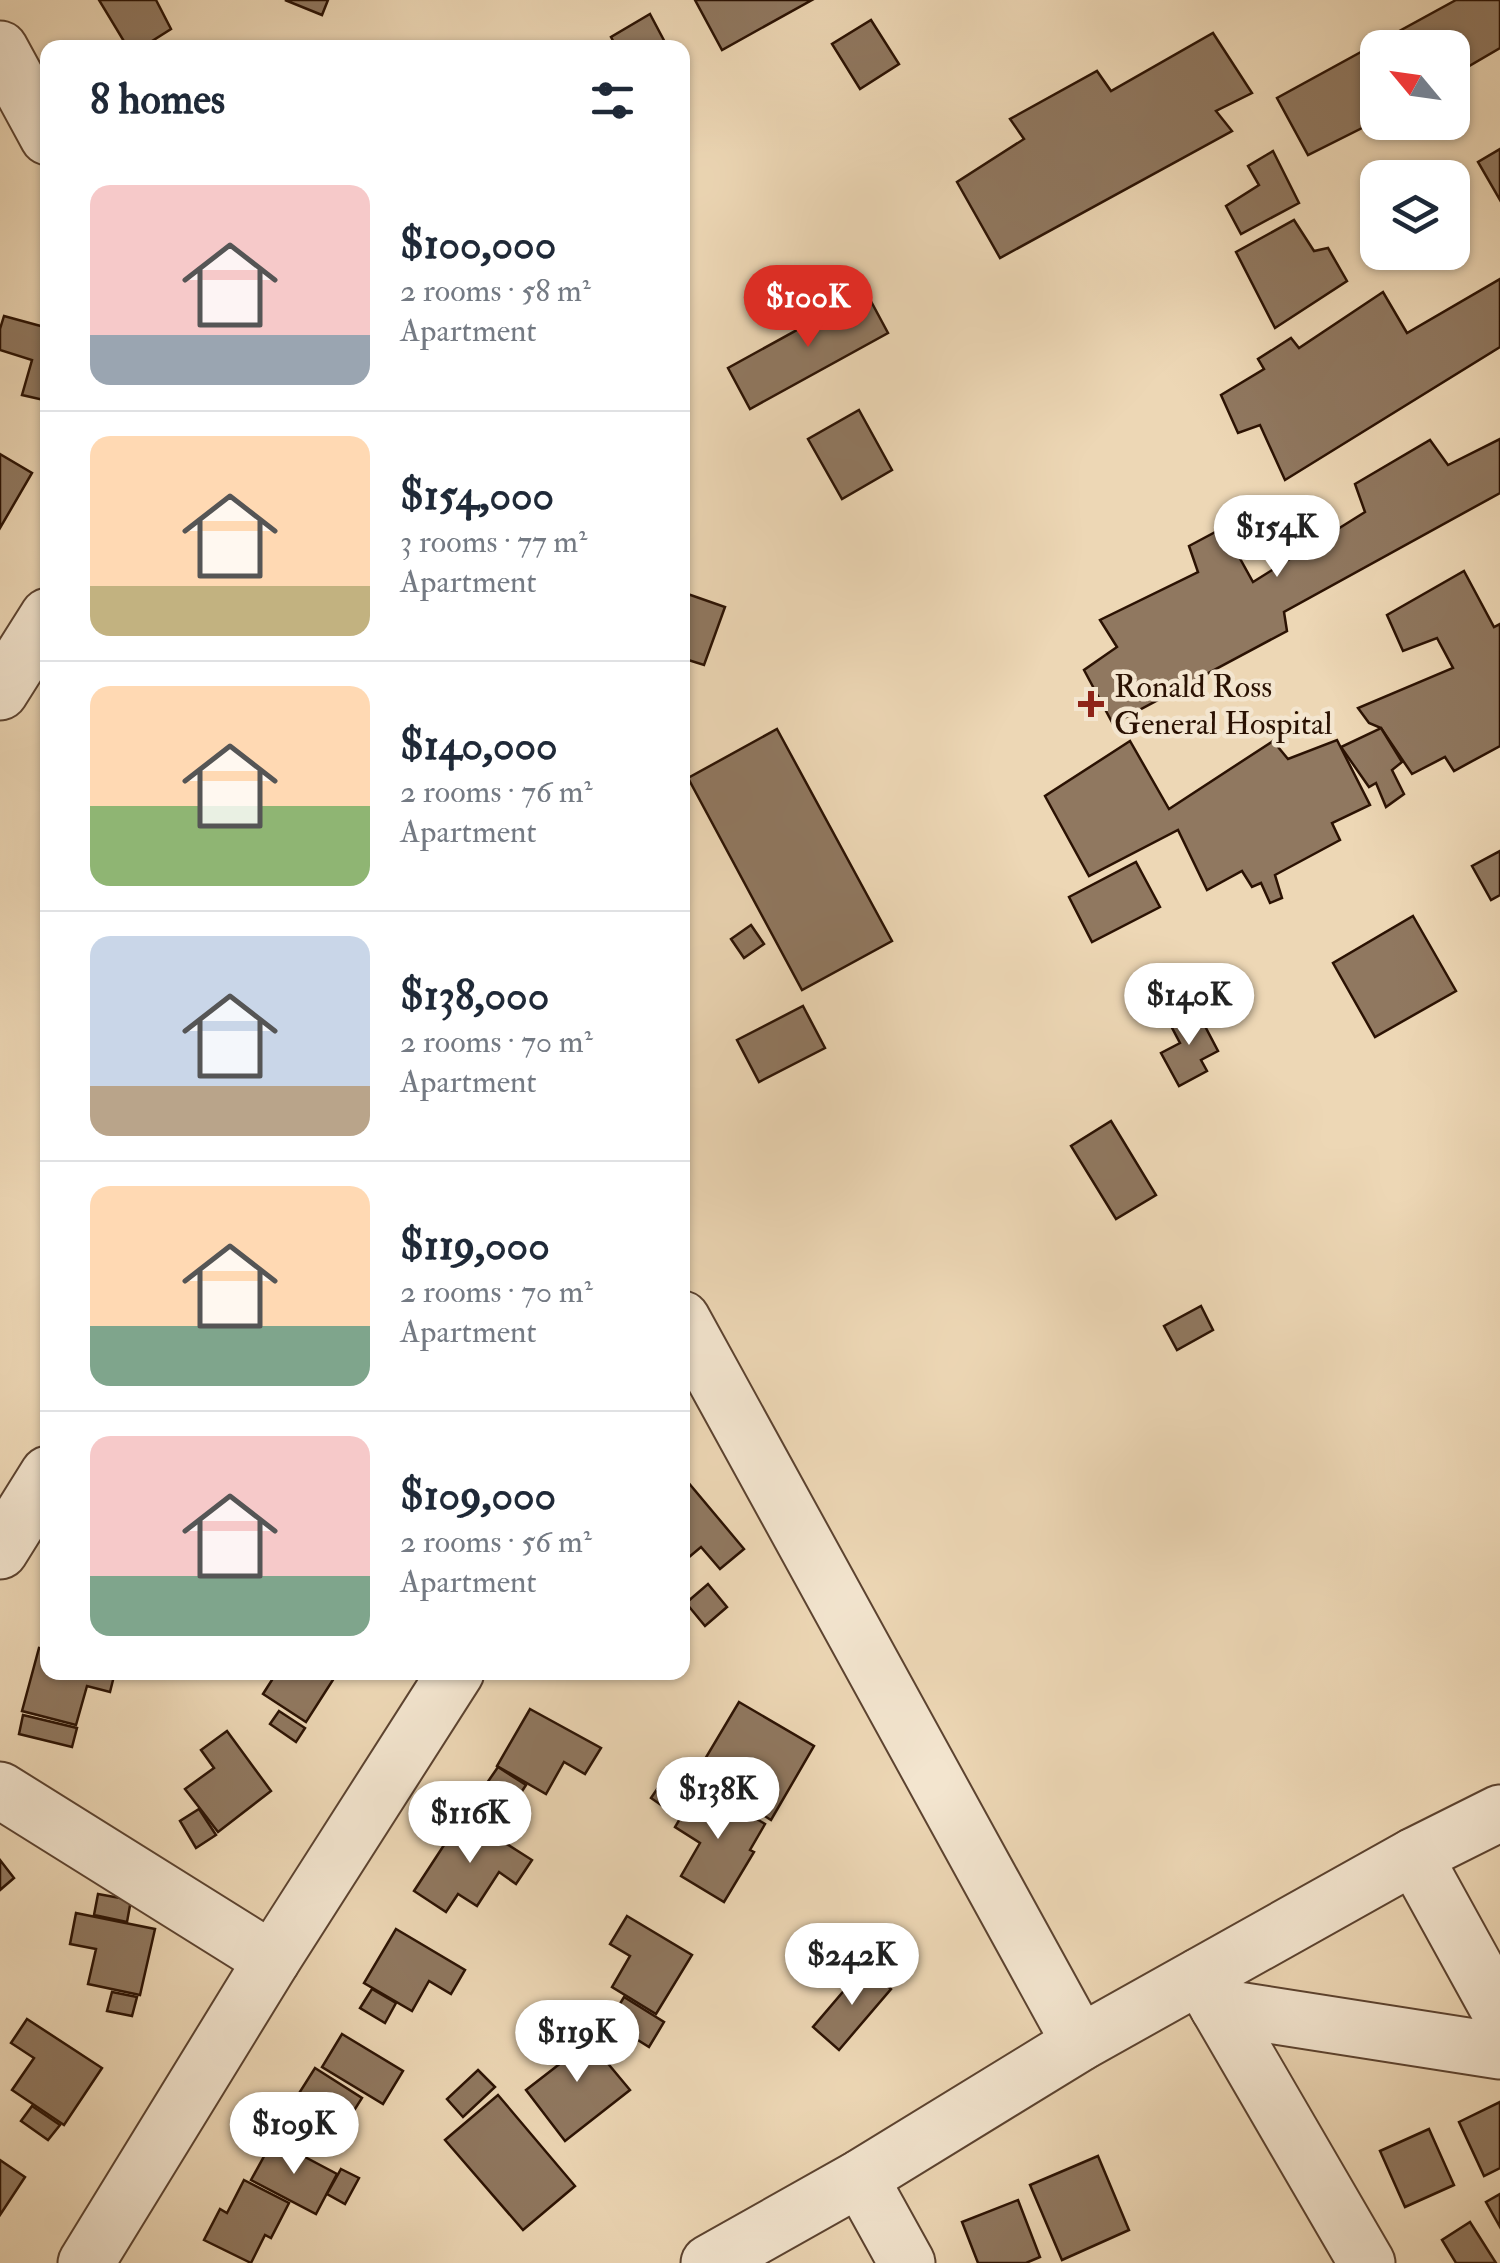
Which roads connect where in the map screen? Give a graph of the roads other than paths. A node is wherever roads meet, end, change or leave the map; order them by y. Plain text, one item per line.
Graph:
1 (0, 49) edge
2 (40, 122) edge
3 (40, 629) edge
4 (0, 692) edge
5 (690, 1334) edge
6 (40, 1487) edge
7 (0, 1551) edge
8 (451, 1680) edge
9 (0, 1790) edge
10 (1500, 1813) edge
11 (1414, 1856) junction
12 (272, 1960) junction
13 (1210, 1992) junction
14 (1500, 2012) edge
15 (1080, 2043) junction
16 (1500, 2051) edge
17 (860, 2178) junction
18 (86, 2263) edge
19 (709, 2263) edge
20 (907, 2263) edge
21 (1367, 2263) edge

1 - 2 street
3 - 4 street
5 - 15 street
6 - 7 street
8 - 12 street
9 - 12 street
10 - 11 street
11 - 13 street
11 - 14 street
12 - 18 street
13 - 15 street
13 - 16 street
13 - 21 street
15 - 17 street
17 - 19 street
17 - 20 street

